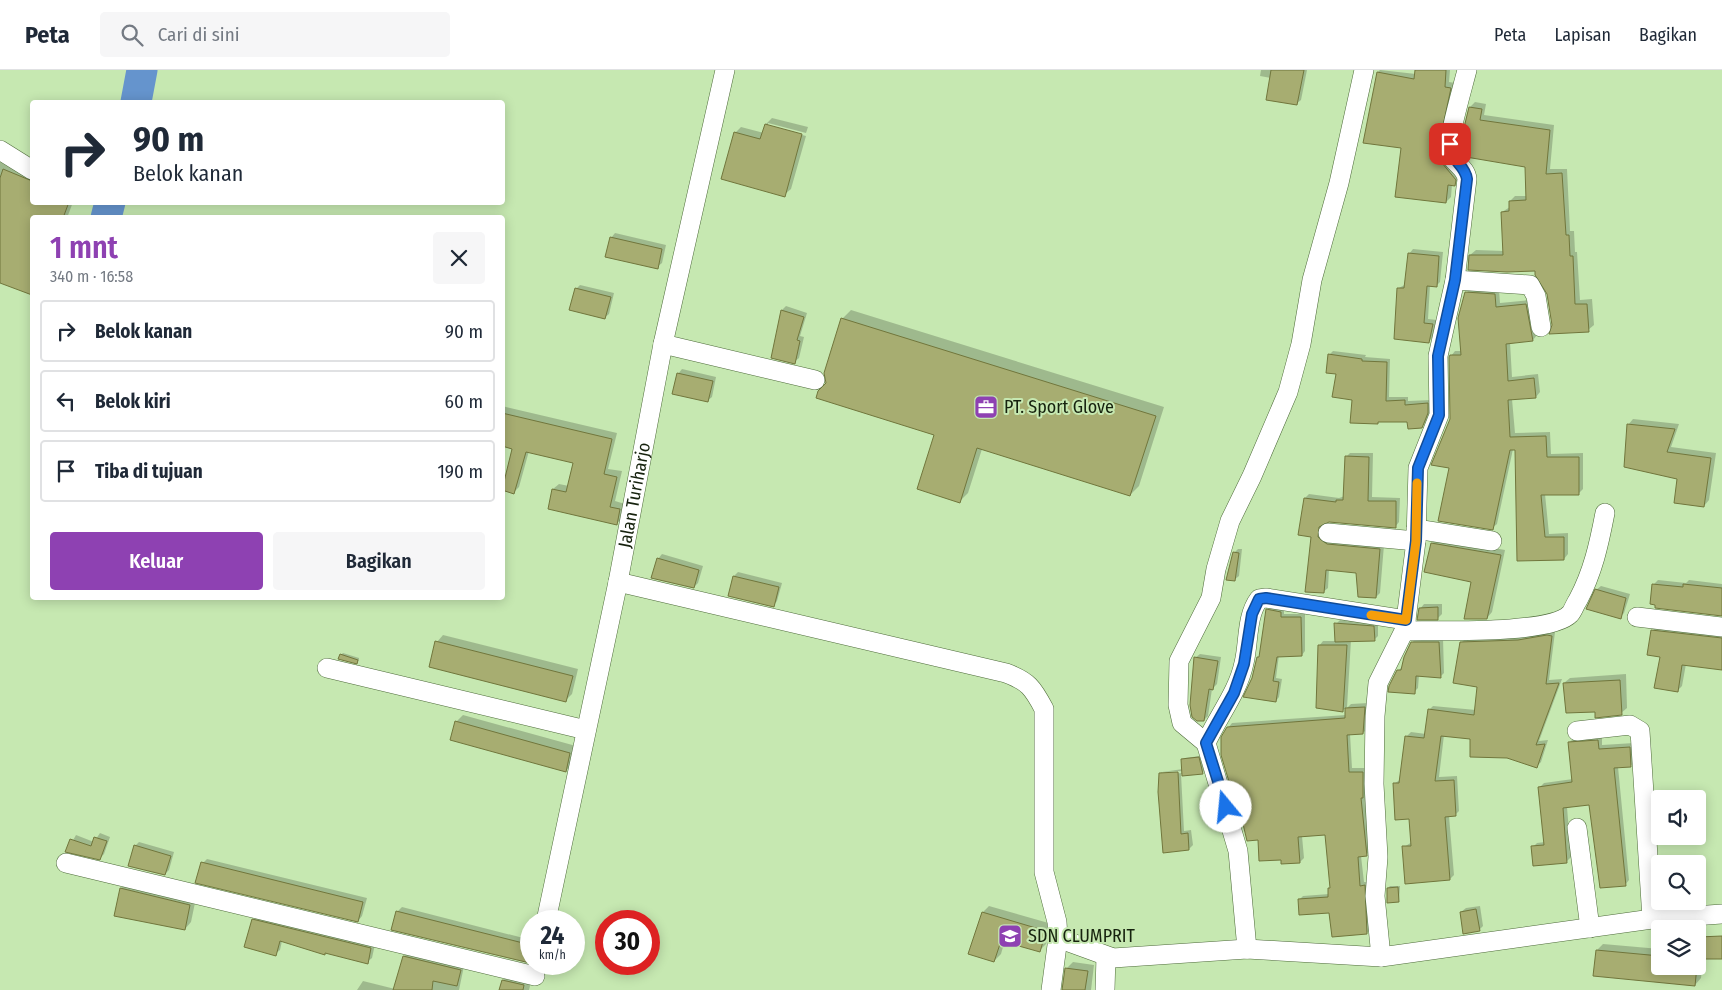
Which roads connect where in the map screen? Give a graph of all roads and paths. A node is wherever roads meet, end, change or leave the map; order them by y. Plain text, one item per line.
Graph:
1 (725, 70) edge
2 (1364, 70) edge
3 (1467, 70) edge
4 (0, 150) edge
5 (30, 169) edge
6 (1455, 280) junction
7 (1541, 327) dead end
8 (663, 344) junction
9 (815, 380) dead end
10 (1605, 513) dead end
11 (1328, 533) dead end
12 (1416, 535) junction
13 (1492, 541) dead end
14 (618, 582) junction
15 (1637, 617) dead end
16 (1405, 626) junction
17 (1722, 627) edge
18 (327, 668) dead end
19 (586, 730) junction
20 (1577, 731) dead end
21 (1206, 743) junction
22 (1577, 828) dead end
23 (66, 864) dead end
24 (548, 910) edge
25 (1722, 914) edge
26 (1652, 919) junction
27 (1590, 928) junction
28 (1058, 938) junction
29 (1247, 949) junction
30 (1106, 956) junction
31 (1381, 957) junction
32 (535, 977) edge
33 (1051, 990) edge
34 (1105, 990) edge

1 - 8 street, Jalan Turiharjo
2 - 21 street
3 - 6 street
4 - 5 street
6 - 7 street
6 - 12 street
8 - 9 street
8 - 14 street, Jalan Turiharjo
10 - 16 street
11 - 12 street
12 - 13 street
12 - 16 street
14 - 19 street, Jalan Turiharjo
14 - 28 street
15 - 17 street
16 - 21 street
16 - 31 street
18 - 19 street
19 - 24 street, Jalan Turiharjo
20 - 26 street
21 - 29 street
22 - 27 street
23 - 32 street
25 - 26 street
26 - 27 street
27 - 31 street
28 - 30 street
28 - 33 street
29 - 30 street
29 - 31 street
30 - 34 street

